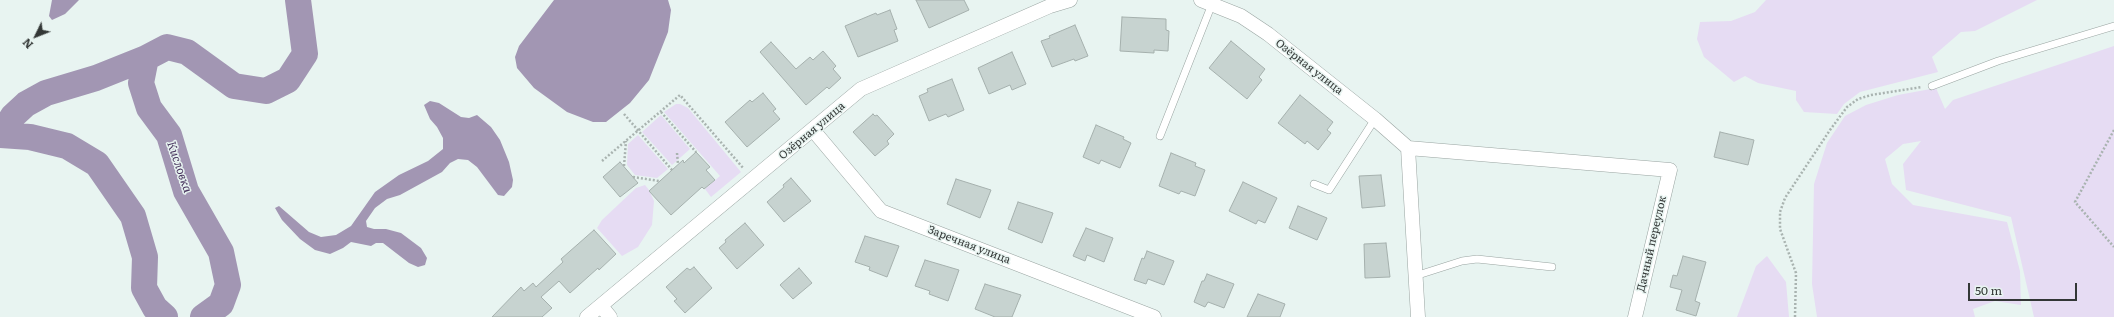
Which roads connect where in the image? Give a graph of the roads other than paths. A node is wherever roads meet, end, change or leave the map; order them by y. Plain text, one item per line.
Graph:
1 (1070, 0) edge
2 (1207, 2) edge
3 (2114, 26) edge
4 (1932, 86) road end
5 (1375, 119) junction
6 (813, 130) junction
7 (1160, 136) dead end
8 (1408, 148) junction
9 (1314, 184) dead end
10 (1552, 267) dead end
11 (1415, 276) junction
12 (601, 306) junction
13 (587, 317) edge
14 (610, 317) edge
15 (1154, 317) edge
16 (1418, 317) edge
17 (1635, 317) edge

1 - 6 street, Озёрная улица
2 - 5 street, Озёрная улица
2 - 7 lane
3 - 4 lane
5 - 8 street, Озёрная улица
5 - 9 lane
6 - 12 street, Озёрная улица
6 - 15 street, Заречная улица
8 - 11 street
8 - 17 street, Дачный переулок
10 - 11 lane
11 - 16 street
12 - 13 street, Озёрная улица
12 - 14 street

